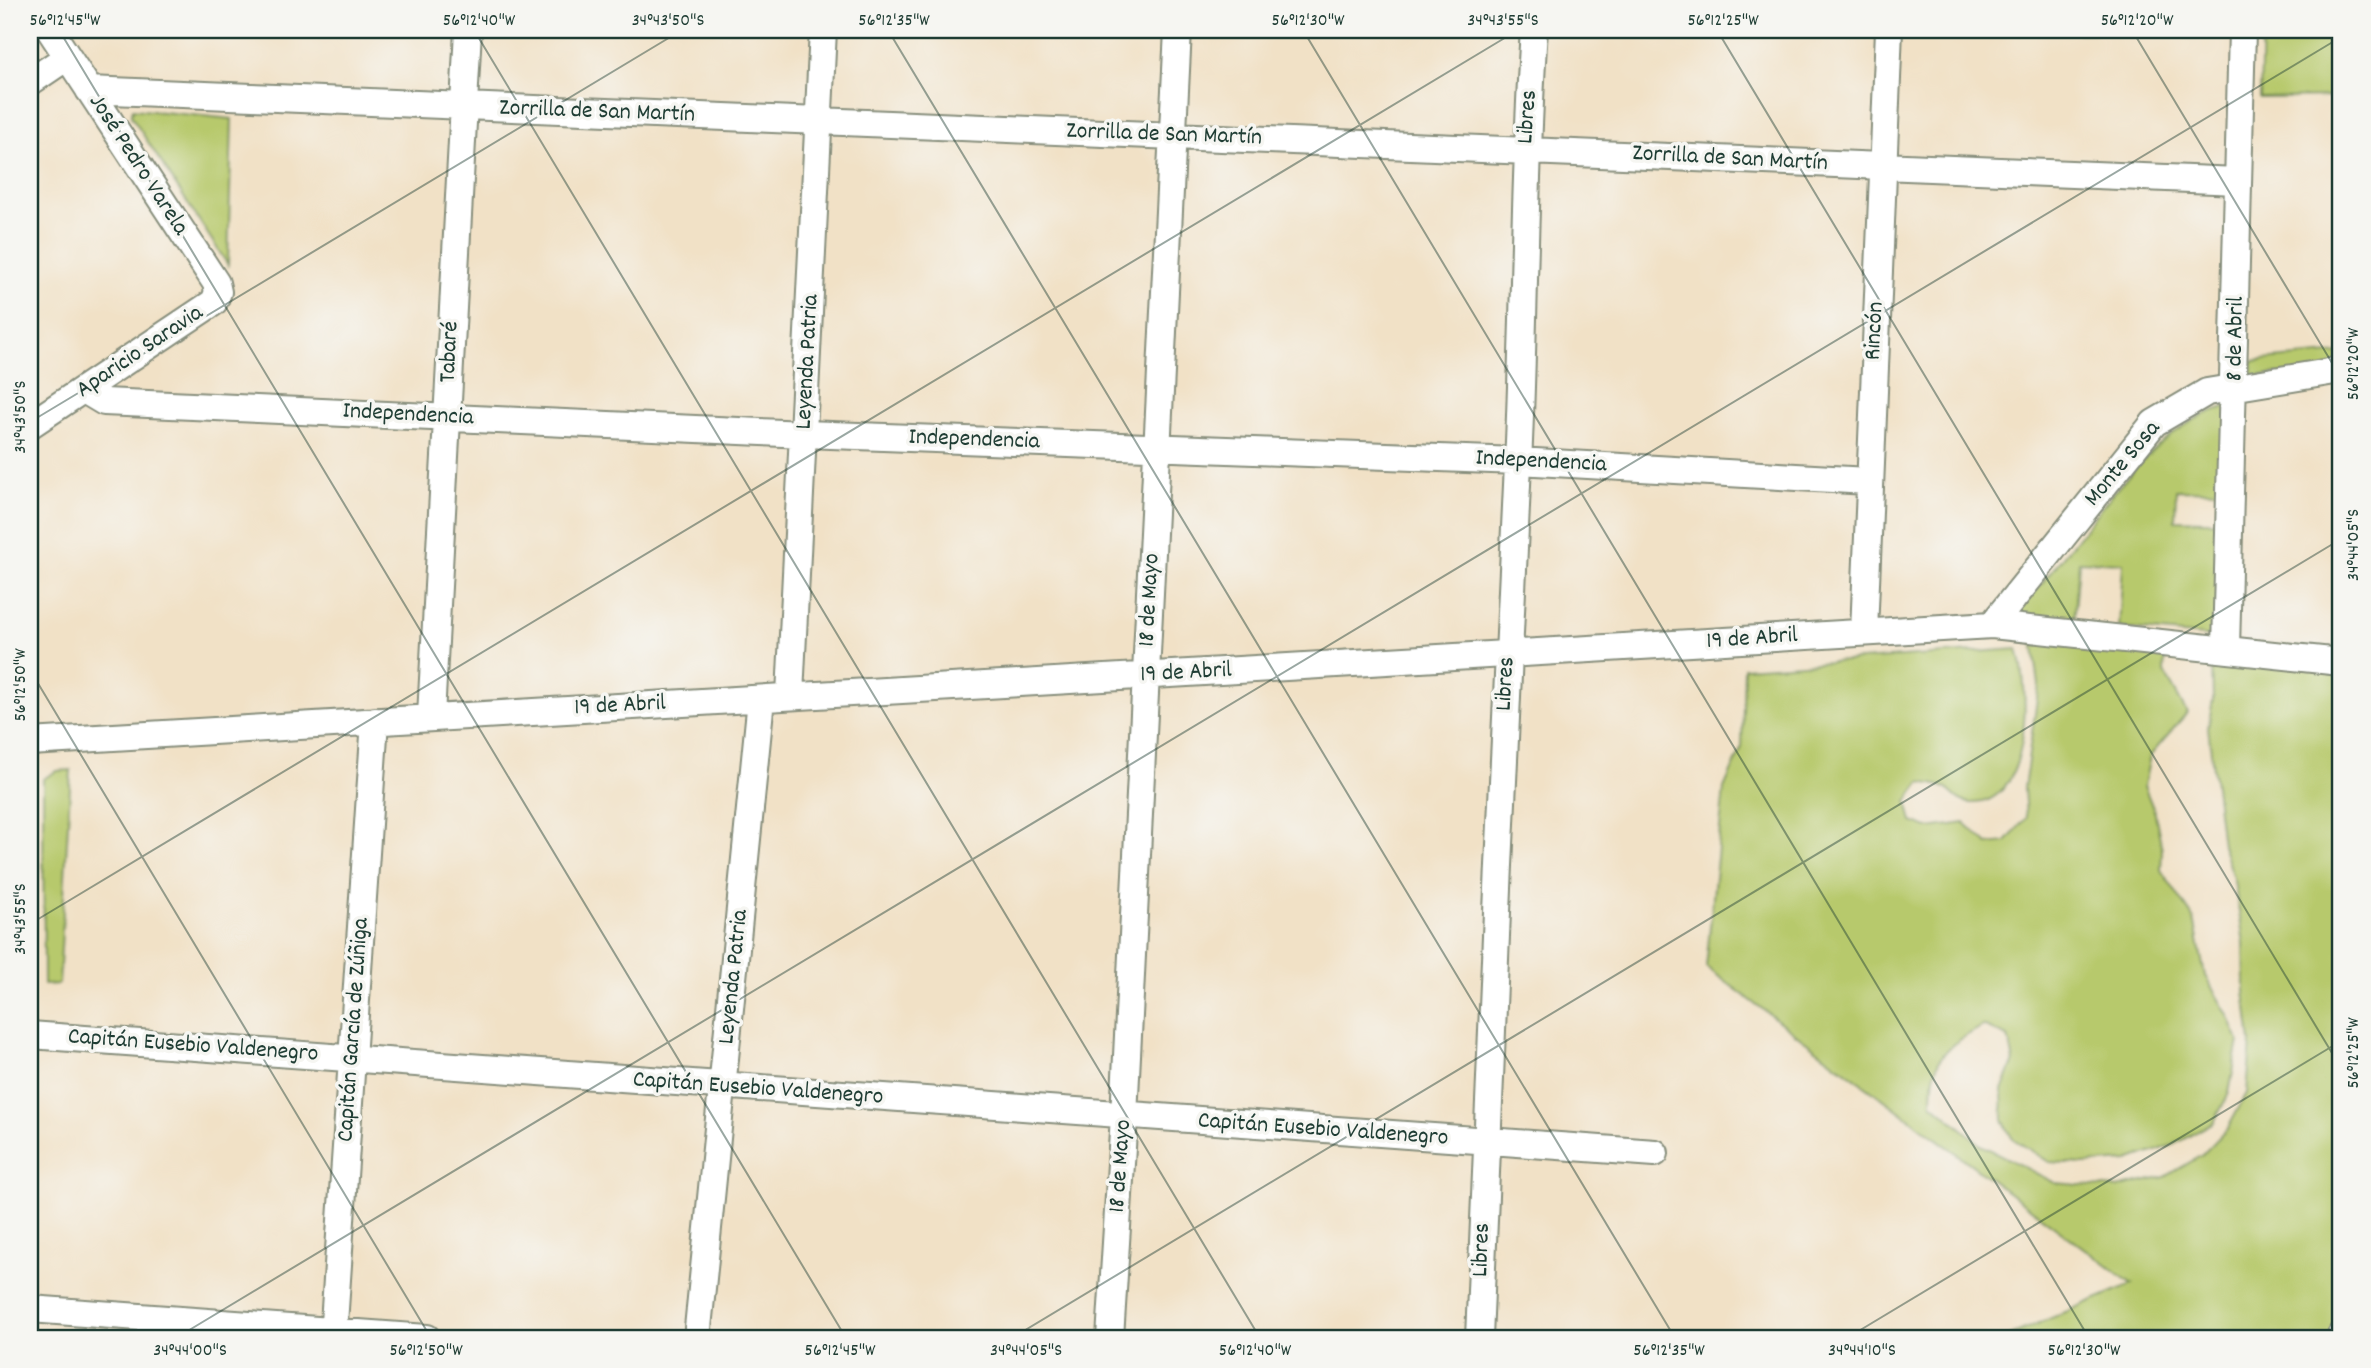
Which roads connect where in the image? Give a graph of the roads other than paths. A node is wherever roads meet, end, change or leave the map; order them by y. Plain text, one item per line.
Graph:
1 (50, 30) edge
2 (468, 30) edge
3 (822, 30) edge
4 (1178, 30) edge
5 (1534, 30) edge
6 (1889, 30) edge
7 (2242, 30) edge
8 (68, 57) junction
9 (30, 82) edge
10 (89, 90) junction
11 (464, 106) junction
12 (818, 121) junction
13 (1172, 135) junction
14 (1526, 149) junction
15 (1883, 166) junction
16 (2238, 181) junction
17 (214, 302) joint
18 (2341, 370) edge
19 (2235, 385) junction
20 (84, 390) junction
21 (447, 417) junction
22 (30, 425) edge
23 (805, 434) junction
24 (1157, 447) junction
25 (1518, 461) junction
26 (1868, 481) junction
27 (1992, 625) junction
28 (1864, 632) junction
29 (2226, 648) junction
30 (1507, 655) junction
31 (2341, 662) edge
32 (1146, 676) junction
33 (790, 695) junction
34 (761, 699) junction
35 (430, 716) junction
36 (375, 721) junction
37 (30, 742) edge
38 (30, 1035) edge
39 (351, 1058) junction
40 (723, 1087) junction
41 (1124, 1116) junction
42 (1486, 1142) junction
43 (1655, 1153) dead end
44 (30, 1309) edge
45 (333, 1335) edge
46 (427, 1338) edge
47 (697, 1338) edge
48 (1110, 1338) edge
49 (1479, 1338) edge

1 - 8 street, José Pedro Varela
2 - 11 street, Tabaré
3 - 12 street, Leyenda Patria
4 - 13 street, 18 de Mayo
5 - 14 street, Libres
6 - 15 street, Rincón
7 - 16 street, 8 de Abril
8 - 9 street
8 - 10 street, José Pedro Varela
10 - 11 street, Zorrilla de San Martín
10 - 17 street, José Pedro Varela
11 - 12 street, Zorrilla de San Martín
11 - 21 street, Tabaré
12 - 13 street, Zorrilla de San Martín
12 - 23 street, Leyenda Patria
13 - 14 street, Zorrilla de San Martín
13 - 24 street, 18 de Mayo
14 - 15 street, Zorrilla de San Martín
14 - 25 street, Libres
15 - 16 street, Zorrilla de San Martín
15 - 26 street, Rincón
16 - 19 street, 8 de Abril
17 - 20 street, Aparicio Saravia
18 - 19 street, Monte Sosa
19 - 27 street, Monte Sosa
19 - 29 street, 8 de Abril
20 - 21 street, Independencia
20 - 22 street, Aparicio Saravia
21 - 23 street, Independencia
21 - 35 street, Tabaré
23 - 24 street, Independencia
23 - 33 street, Leyenda Patria
24 - 25 street, Independencia
24 - 32 street, 18 de Mayo
25 - 26 street, Independencia
25 - 30 street, Libres
26 - 28 street, Rincón
27 - 28 street, 19 de Abril
27 - 29 street, 19 de Abril
28 - 30 street, 19 de Abril
29 - 31 street, 19 de Abril
30 - 32 street, 19 de Abril
30 - 42 street, Libres
32 - 33 street, 19 de Abril
32 - 41 street, 18 de Mayo
33 - 34 street, 19 de Abril
34 - 35 street, 19 de Abril
34 - 40 street, Leyenda Patria
35 - 36 street, 19 de Abril
36 - 37 street, 19 de Abril
36 - 39 street, Capitán García de Zúñiga
38 - 39 street, Capitán Eusebio Valdenegro
39 - 40 street, Capitán Eusebio Valdenegro
39 - 45 street, Capitán García de Zúñiga
40 - 41 street, Capitán Eusebio Valdenegro
40 - 47 street, Leyenda Patria
41 - 42 street, Capitán Eusebio Valdenegro
41 - 48 street, 18 de Mayo
42 - 43 street, Capitán Eusebio Valdenegro
42 - 49 street, Libres
44 - 45 street
45 - 46 street

